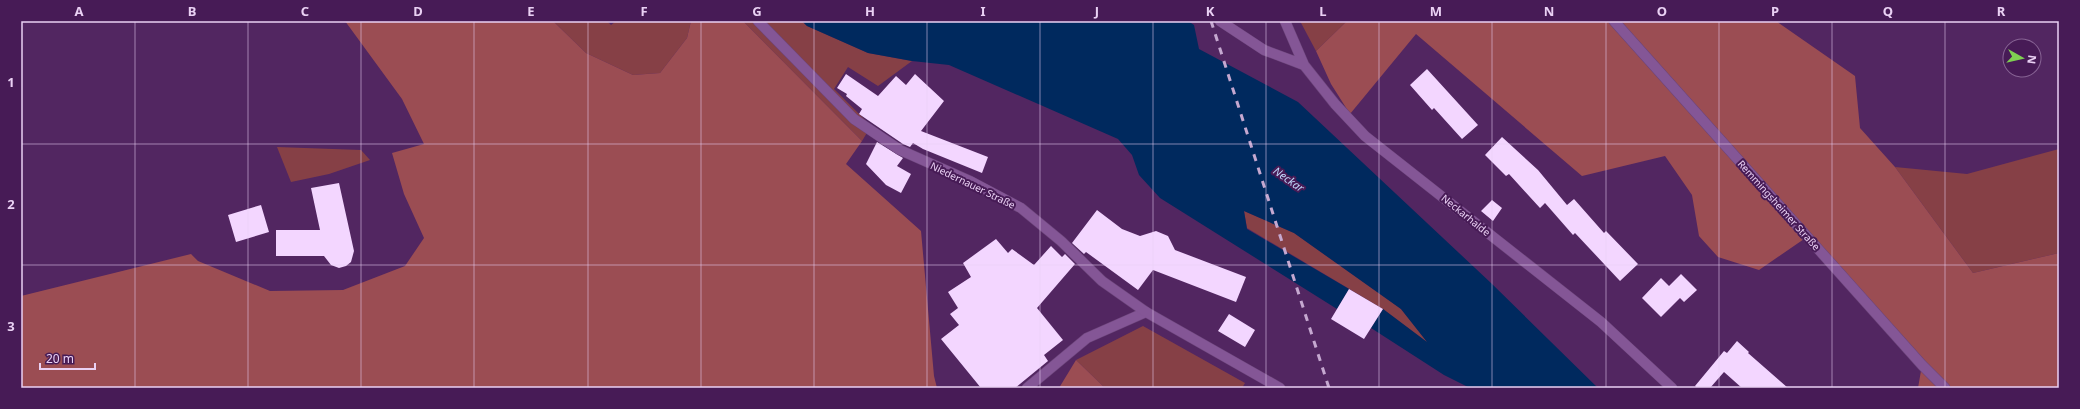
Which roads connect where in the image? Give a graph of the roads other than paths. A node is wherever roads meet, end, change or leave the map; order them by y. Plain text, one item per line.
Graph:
1 (758, 21) edge
2 (1220, 21) edge
3 (1285, 21) edge
4 (1614, 21) edge
5 (1304, 65) junction
6 (1146, 312) junction
7 (1027, 388) edge
8 (1280, 388) edge
9 (1672, 388) edge
10 (1945, 388) edge

1 - 6 street, Niedernauer Straße
2 - 5 street
3 - 5 street, Neckarhalde
4 - 10 street, Remmingsheimer Straße
5 - 9 street, Neckarhalde
6 - 7 street
6 - 8 street, Niedernauer Straße

